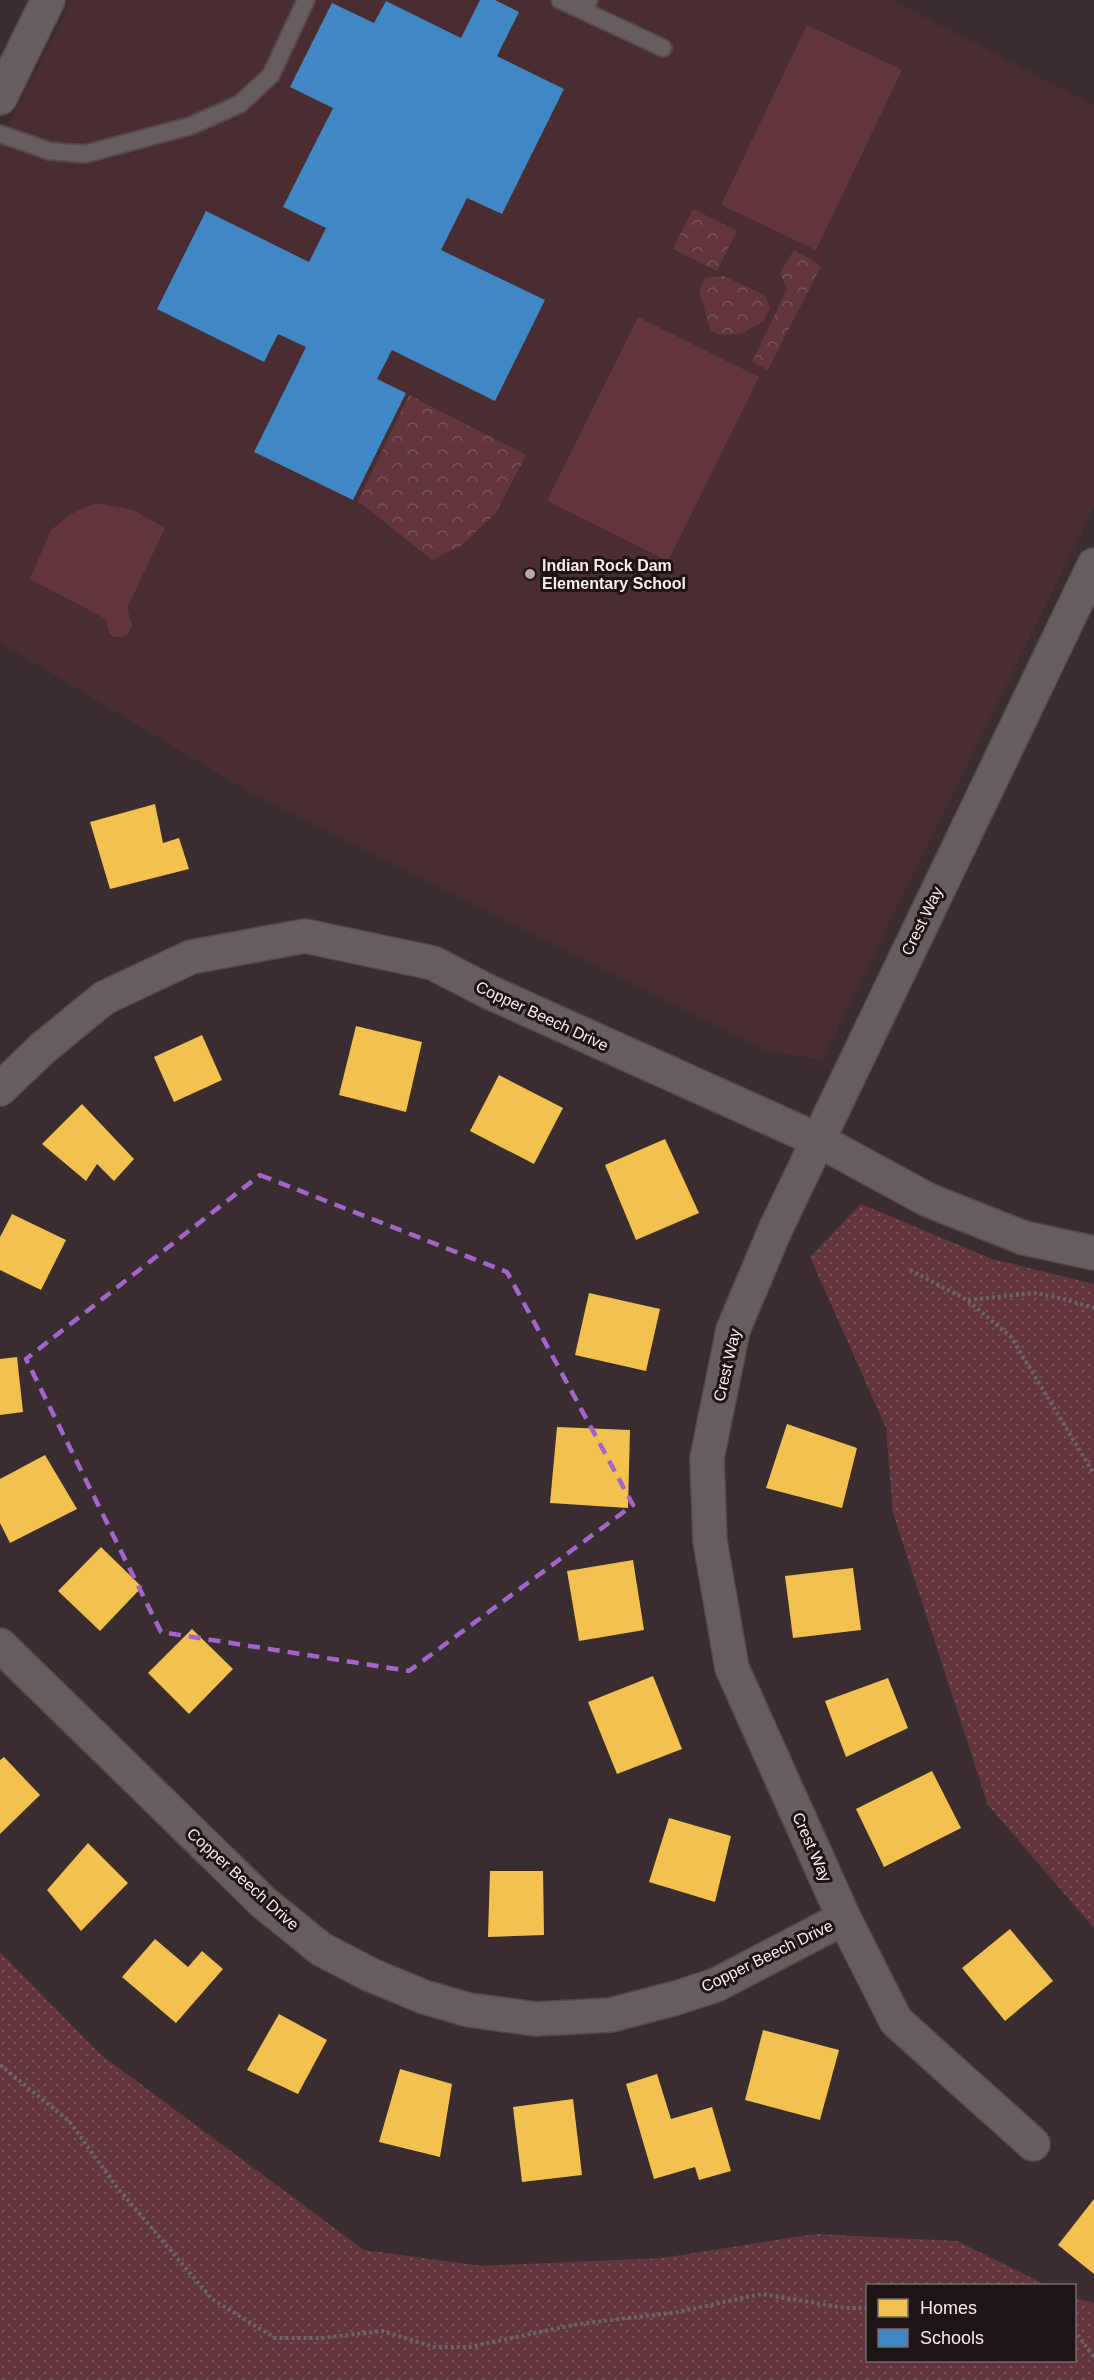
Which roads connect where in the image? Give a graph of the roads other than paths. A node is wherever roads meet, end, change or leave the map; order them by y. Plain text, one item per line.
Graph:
1 (48, 0) edge
2 (306, 0) edge
3 (560, 0) edge
4 (587, 6) edge
5 (663, 48) dead end
6 (0, 98) edge
7 (0, 134) edge
8 (1094, 565) edge
9 (0, 1089) edge
10 (818, 1140) junction
11 (1094, 1253) edge
12 (0, 1645) edge
13 (844, 1918) junction
14 (1033, 2144) dead end

1 - 6 street
2 - 7 lane
3 - 4 lane
4 - 5 lane
8 - 10 street, Crest Way
9 - 10 street, Copper Beech Drive
10 - 11 street, Copper Beech Drive
10 - 13 street, Crest Way
12 - 13 street, Copper Beech Drive
13 - 14 street, Crest Way

